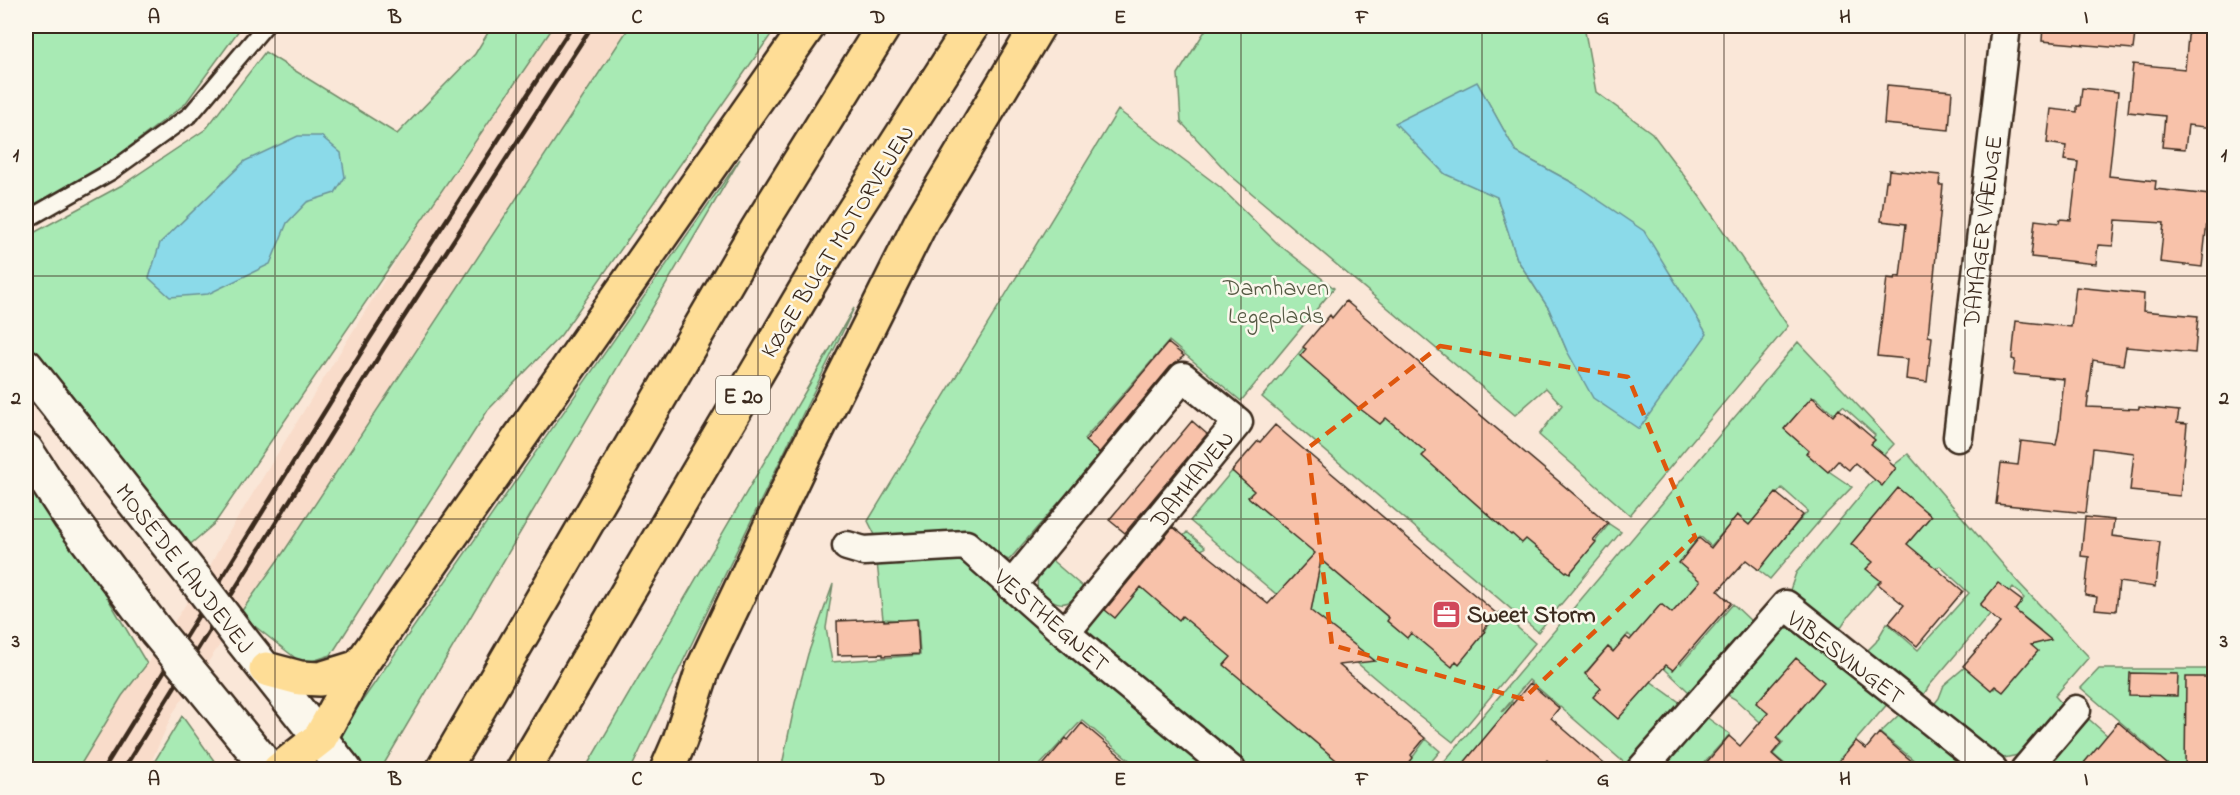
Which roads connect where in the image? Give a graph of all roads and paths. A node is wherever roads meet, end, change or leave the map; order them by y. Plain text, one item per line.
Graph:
1 (265, 26) edge
2 (808, 26) edge
3 (884, 26) edge
4 (972, 26) edge
5 (1038, 26) edge
6 (2006, 26) edge
7 (26, 220) edge
8 (26, 366) edge
9 (1958, 437) dead end
10 (26, 450) edge
11 (847, 546) dead end
12 (1011, 586) junction
13 (1065, 633) junction
14 (359, 667) junction
15 (266, 669) junction
16 (698, 681) junction
17 (2076, 710) dead end
18 (320, 738) junction
19 (343, 766) edge
20 (270, 770) edge
21 (279, 770) edge
22 (443, 770) edge
23 (523, 770) edge
24 (646, 770) edge
25 (668, 770) edge
26 (1231, 770) edge
27 (1641, 770) edge
28 (1993, 770) edge
29 (2025, 770) edge

1 - 7 lane
2 - 14 highway
3 - 22 highway
4 - 23 highway, KØGE BUGT MOTORVEJEN / E 20
5 - 16 highway
6 - 9 street, DAMAGER VÆNGE
8 - 15 main road, MOSEDE LANDEVEJ, bridge
10 - 20 main road, bridge
11 - 12 street, VESTHEGNET
12 - 13 street, VESTHEGNET
12 - 13 street, DAMHAVEN
13 - 26 street, VESTHEGNET
14 - 15 highway
14 - 18 highway
15 - 18 main road, MOSEDE LANDEVEJ
16 - 24 highway
16 - 25 highway
17 - 29 street
18 - 19 main road, MOSEDE LANDEVEJ
18 - 21 highway
27 - 28 street, VIBESVINGET

